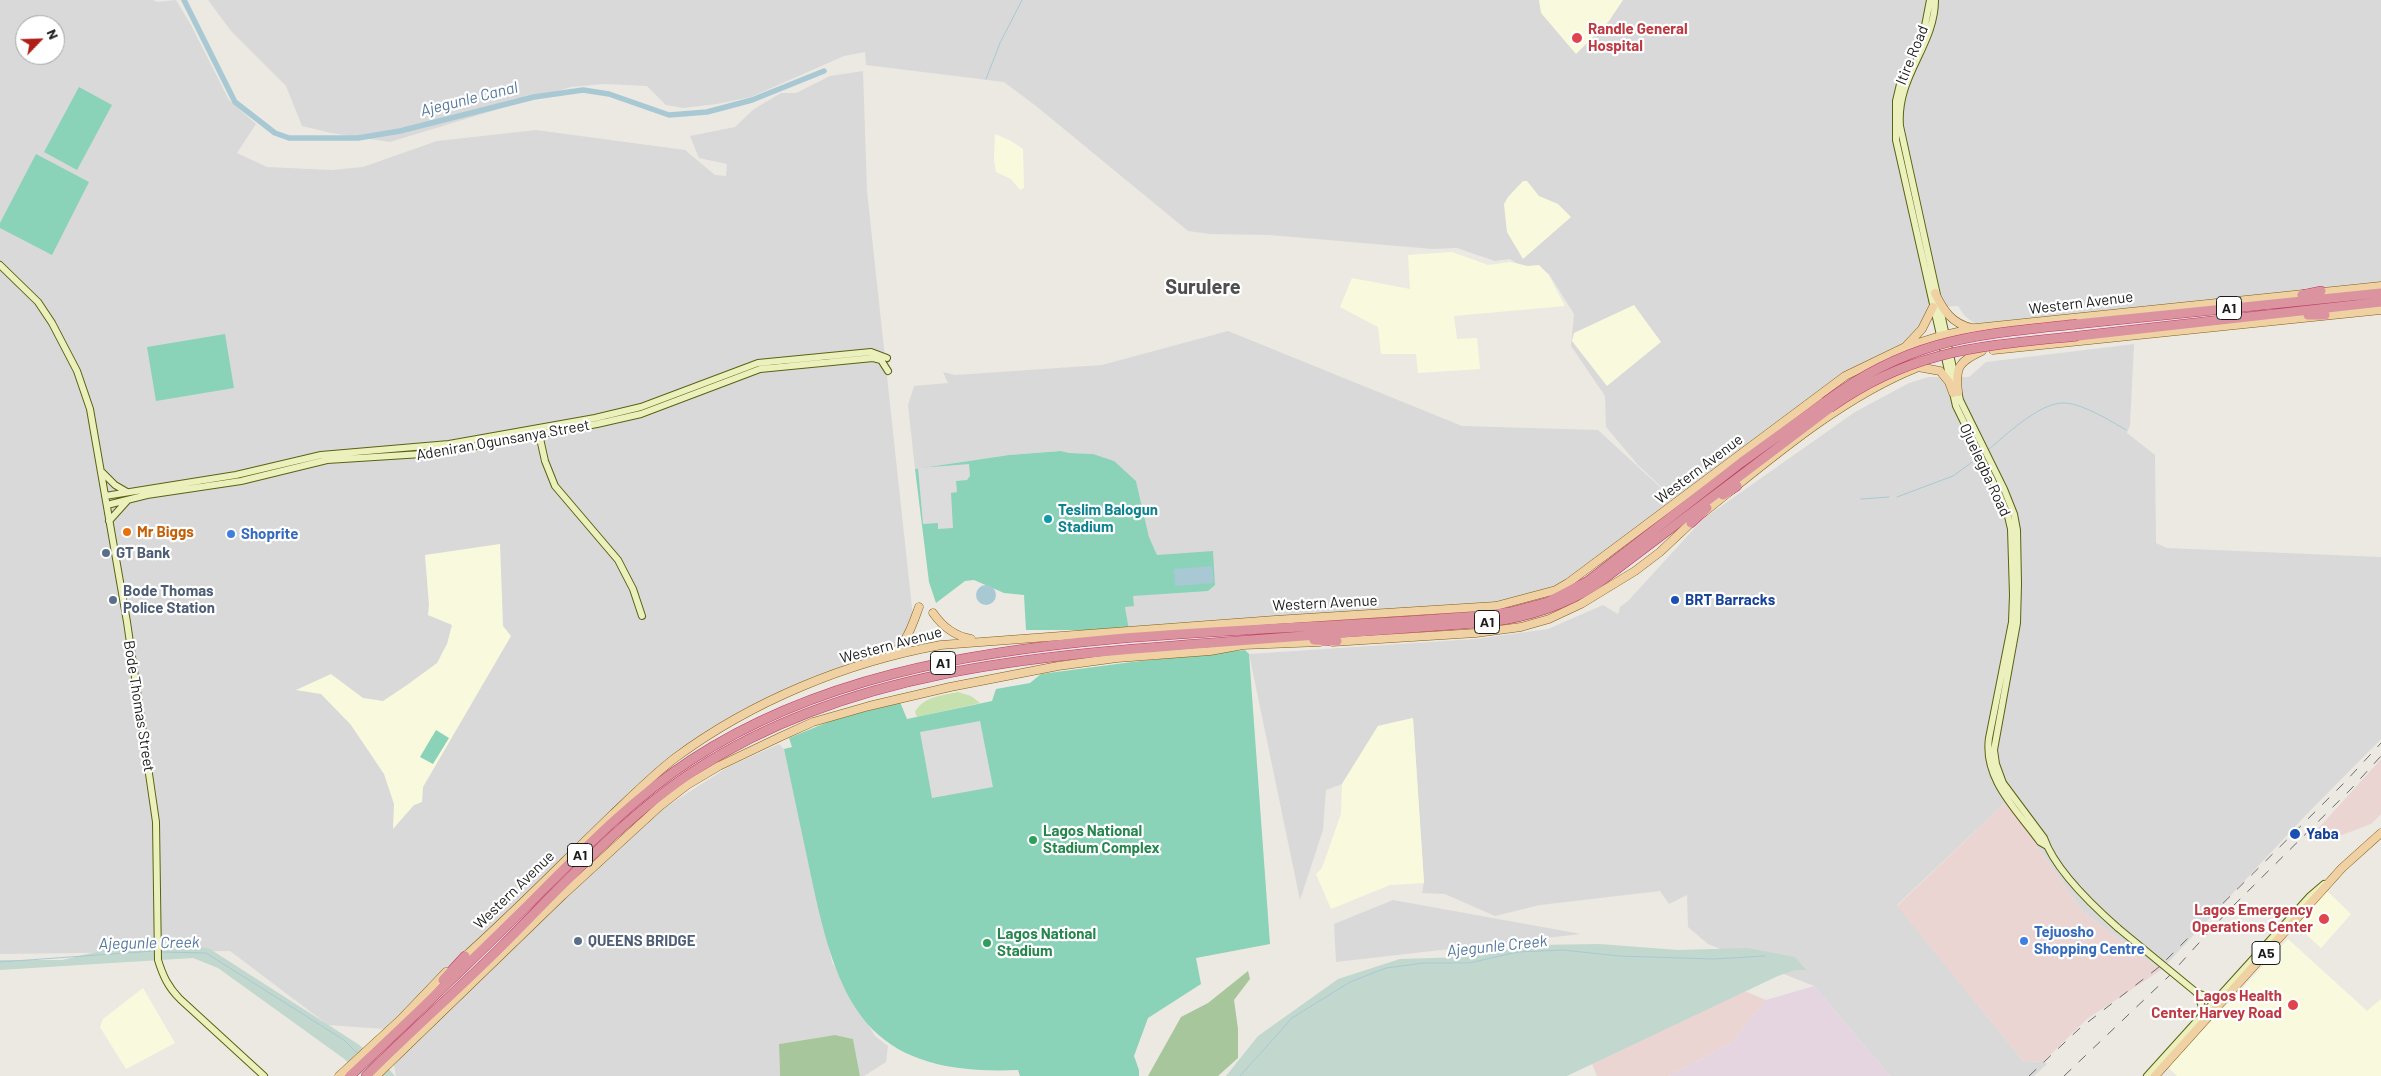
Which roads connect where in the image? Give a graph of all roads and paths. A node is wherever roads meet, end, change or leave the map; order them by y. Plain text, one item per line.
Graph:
1 (1930, 0) edge
2 (1935, 0) edge
3 (1912, 198) junction
4 (0, 265) edge
5 (2381, 286) edge
6 (1936, 293) junction
7 (2381, 293) edge
8 (2322, 295) junction
9 (2255, 302) junction
10 (2381, 302) edge
11 (1934, 307) junction
12 (2381, 310) edge
13 (2324, 312) junction
14 (2271, 318) junction
15 (1976, 328) junction
16 (1942, 335) junction
17 (1904, 347) junction
18 (1982, 351) junction
19 (1948, 357) junction
20 (887, 358) dead end
21 (1918, 367) junction
22 (888, 371) dead end
23 (1956, 392) junction
24 (1828, 405) junction
25 (539, 434) junction
26 (1740, 460) junction
27 (102, 473) junction
28 (214, 482) junction
29 (1735, 484) junction
30 (127, 492) junction
31 (105, 496) junction
32 (1689, 498) junction
33 (129, 499) junction
34 (107, 506) junction
35 (1688, 520) junction
36 (109, 521) junction
37 (919, 607) dead end
38 (933, 613) dead end
39 (642, 616) dead end
40 (1233, 626) junction
41 (1171, 631) junction
42 (1337, 638) junction
43 (978, 641) junction
44 (1269, 642) junction
45 (888, 658) junction
46 (2381, 833) edge
47 (2342, 868) junction
48 (468, 959) junction
49 (480, 972) junction
50 (2197, 993) junction
51 (2216, 1000) junction
52 (2204, 1012) junction
53 (402, 1023) junction
54 (419, 1029) junction
55 (385, 1063) junction
56 (353, 1070) edge
57 (264, 1076) edge
58 (339, 1076) edge
59 (366, 1076) edge
60 (376, 1076) edge
61 (2147, 1076) edge
62 (2155, 1076) edge

1 - 3 main road, Itire Road
2 - 3 main road, Itire Road
3 - 6 main road, Ojuelegba Road
3 - 11 main road, Ojuelegba Road
4 - 27 main road, Bode Thomas Street
5 - 8 main road, Western Avenue
6 - 15 main road
6 - 16 main road, Ojuelegba Road
7 - 8 highway, Western Avenue / A1
8 - 9 highway, Western Avenue / A1
8 - 9 highway
9 - 15 main road, Western Avenue
9 - 24 highway, Western Avenue / A1, bridge
10 - 13 highway, Western Avenue / A1
11 - 16 main road, Ojuelegba Road
11 - 17 main road
12 - 13 main road, Western Avenue
13 - 14 highway, Western Avenue / A1
13 - 14 highway
14 - 18 main road, Western Avenue
14 - 24 highway, Western Avenue / A1, bridge
15 - 16 main road, Western Avenue
16 - 17 main road, Western Avenue
16 - 19 main road, Ojuelegba Road
17 - 26 main road, Western Avenue
18 - 19 main road, Western Avenue
18 - 23 main road
19 - 21 main road, Western Avenue
19 - 23 main road, Ojuelegba Road
20 - 28 main road, Adeniran Ogunsanya Street
21 - 23 main road
21 - 29 main road, Western Avenue
22 - 25 main road, Adeniran Ogunsanya Street
23 - 50 main road, Ojuelegba Road, bridge
24 - 26 highway, Western Avenue / A1
24 - 29 highway, Western Avenue / A1
25 - 28 main road, Adeniran Ogunsanya Street
25 - 39 main road
26 - 32 highway, Western Avenue / A1
26 - 32 highway
27 - 30 main road
27 - 31 main road, Bode Thomas Street
28 - 30 main road, Adeniran Ogunsanya Street
28 - 33 main road, Adeniran Ogunsanya Street
29 - 35 highway, Western Avenue / A1
29 - 35 highway
30 - 31 main road, Adeniran Ogunsanya Street
31 - 34 main road, Bode Thomas Street
32 - 40 highway, Western Avenue / A1
33 - 34 main road, Adeniran Ogunsanya Street
33 - 36 main road
34 - 36 main road, Bode Thomas Street
35 - 42 highway, Western Avenue / A1
36 - 57 main road, Bode Thomas Street
37 - 45 main road
38 - 43 main road
40 - 41 highway, Western Avenue / A1
40 - 41 highway
41 - 43 main road, Western Avenue
41 - 48 highway, Western Avenue / A1
42 - 44 highway, Western Avenue / A1
42 - 44 highway
43 - 45 main road, Western Avenue
44 - 49 main road, Western Avenue
44 - 49 highway, Western Avenue / A1
45 - 48 main road, Western Avenue
46 - 47 main road, A5
47 - 51 main road
47 - 62 main road, A5
48 - 53 highway, Western Avenue / A1
48 - 53 highway
49 - 54 highway, Western Avenue / A1
49 - 54 highway
50 - 51 main road
50 - 52 main road
51 - 52 main road
52 - 61 main road
53 - 56 highway, Western Avenue / A1
54 - 55 highway, Western Avenue / A1
55 - 59 highway, Western Avenue / A1
55 - 60 main road, Western Avenue
56 - 58 main road, Western Avenue

